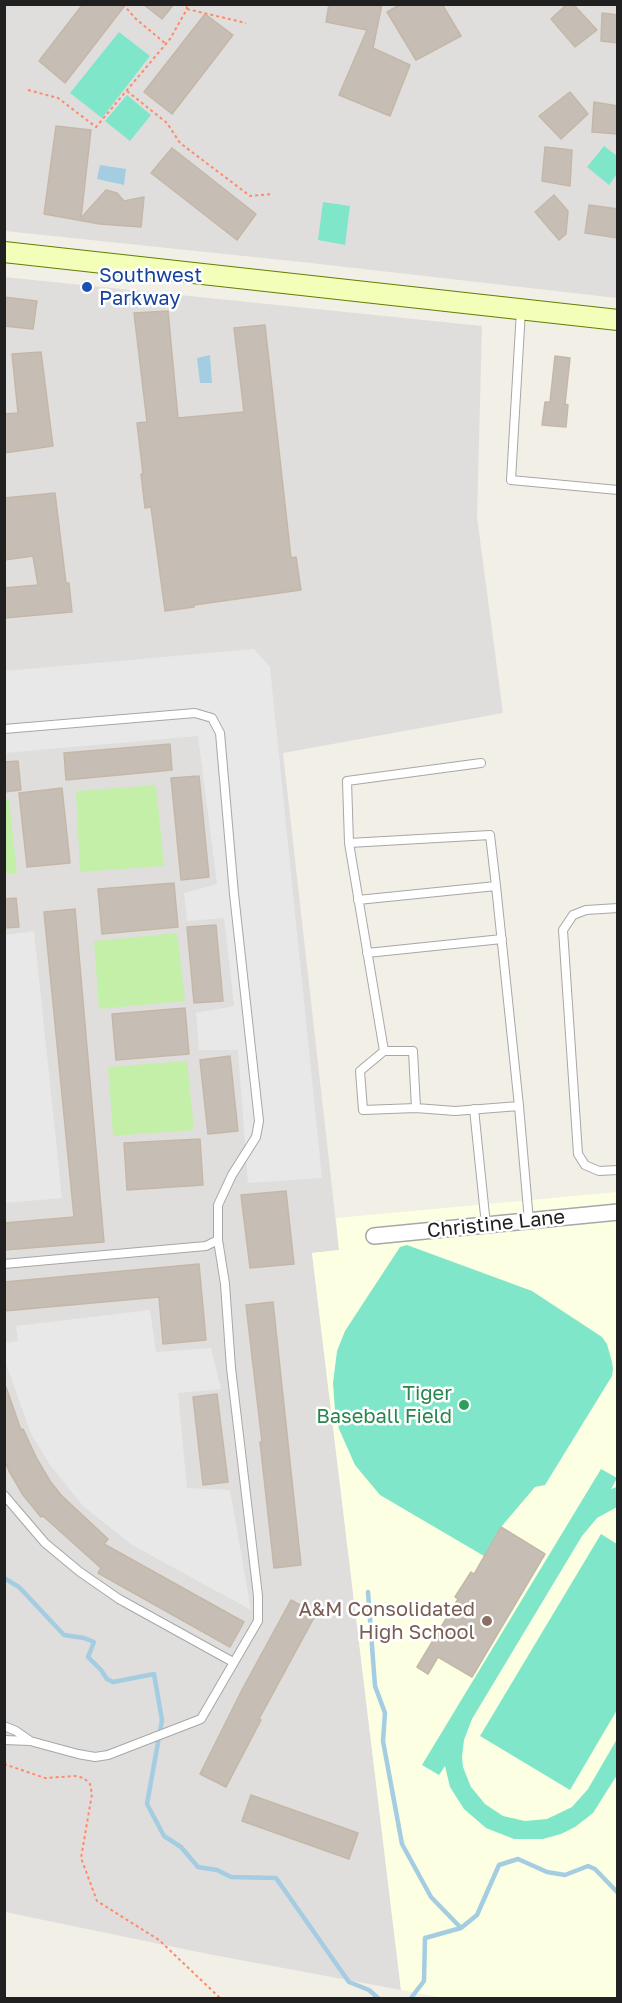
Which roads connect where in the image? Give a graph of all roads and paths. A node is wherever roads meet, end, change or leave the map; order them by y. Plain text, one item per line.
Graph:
1 (123, 4) edge
2 (186, 4) edge
3 (187, 9) junction
4 (246, 22) dead end
5 (166, 44) junction
6 (28, 90) dead end
7 (127, 91) junction
8 (273, 194) dead end
9 (4, 252) edge
10 (521, 309) junction
11 (618, 320) edge
12 (618, 490) edge
13 (4, 729) edge
14 (481, 763) dead end
15 (349, 843) junction
16 (496, 886) junction
17 (358, 900) junction
18 (618, 908) edge
19 (502, 939) junction
20 (367, 953) junction
21 (384, 1051) junction
22 (519, 1106) junction
23 (416, 1108) junction
24 (474, 1109) junction
25 (618, 1170) edge
26 (618, 1212) edge
27 (529, 1221) junction
28 (486, 1225) junction
29 (374, 1236) dead end
30 (218, 1240) junction
31 (4, 1264) edge
32 (4, 1495) edge
33 (233, 1662) junction
34 (4, 1726) edge
35 (4, 1740) edge
36 (30, 1741) junction
37 (4, 1764) edge
38 (220, 1998) edge

1 - 5 path
2 - 3 path
3 - 4 path
3 - 5 path
5 - 7 path
6 - 7 path
7 - 8 path
9 - 10 main road
10 - 11 main road
10 - 12 lane
13 - 30 lane
14 - 15 lane
15 - 16 lane
15 - 17 lane
16 - 17 lane
16 - 19 lane
17 - 20 lane
18 - 25 lane
19 - 20 lane
19 - 22 lane
20 - 21 lane
21 - 23 lane
21 - 23 lane
22 - 24 lane
22 - 27 lane
23 - 24 lane
24 - 28 lane
26 - 27 street, Christine Lane
27 - 28 street, Christine Lane
28 - 29 street, Christine Lane
30 - 31 lane
30 - 33 lane
32 - 33 lane
33 - 36 lane
34 - 36 lane
35 - 36 lane
37 - 38 path

